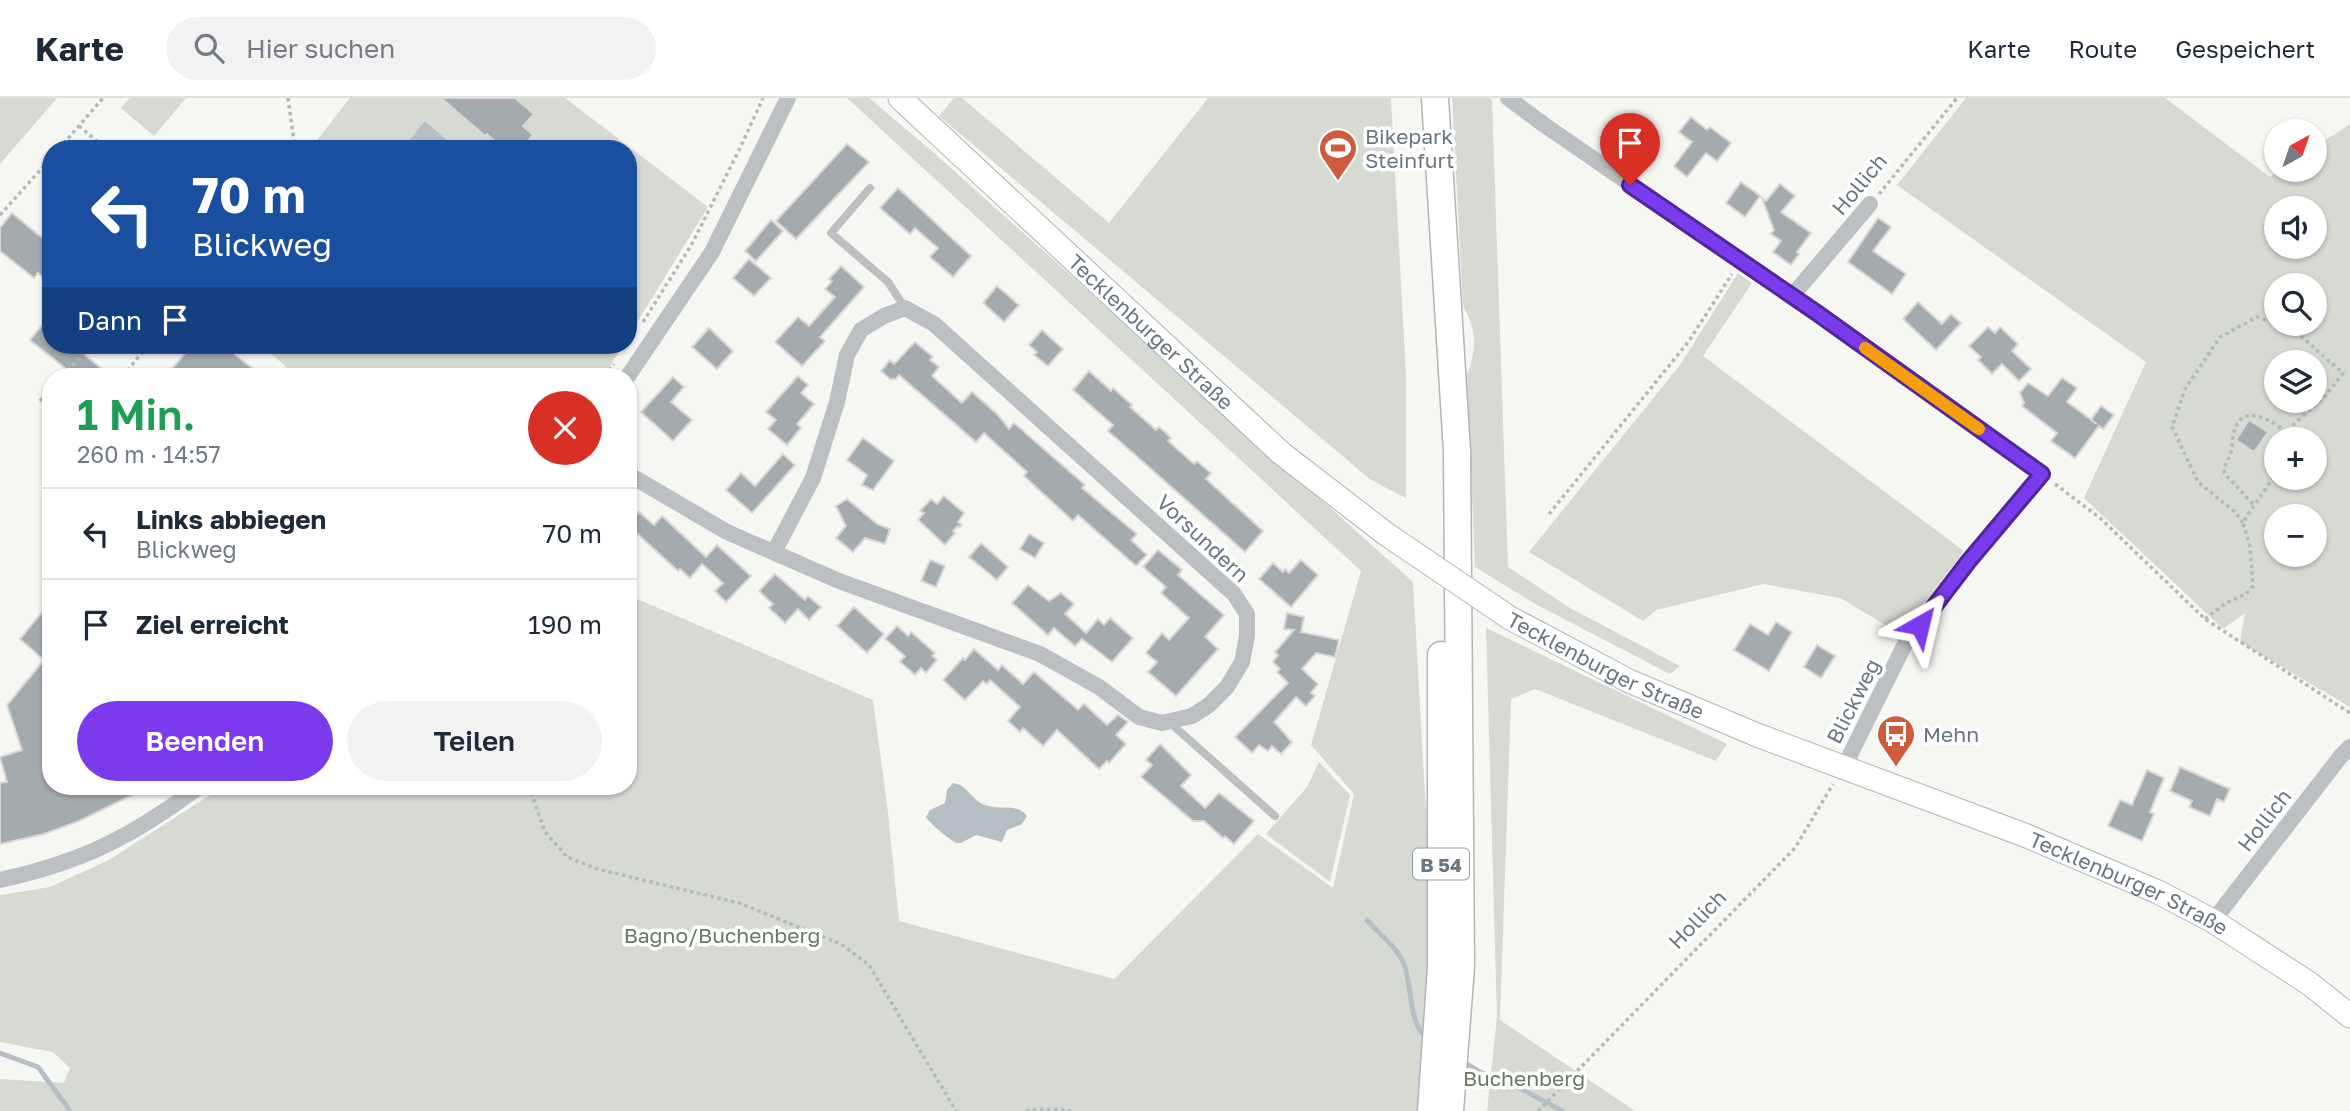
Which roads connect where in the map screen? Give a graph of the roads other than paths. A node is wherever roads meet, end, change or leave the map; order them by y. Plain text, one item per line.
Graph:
1 (788, 98) edge
2 (900, 98) edge
3 (1420, 98) edge
4 (1435, 98) edge
5 (1508, 98) edge
6 (870, 188) dead end
7 (1870, 204) road end
8 (1792, 296) junction
9 (905, 308) junction
10 (633, 368) edge
11 (637, 479) edge
12 (774, 552) junction
13 (1168, 721) junction
14 (2350, 747) edge
15 (1843, 767) junction
16 (187, 795) edge
17 (1276, 816) dead end
18 (0, 880) edge
19 (2213, 921) junction
20 (2350, 1016) edge
21 (1431, 1111) edge
22 (1450, 1111) edge

1 - 10 street
2 - 15 main road, Tecklenburger Straße, bridge
3 - 21 highway, B 54
4 - 22 highway, B 54
5 - 8 street
6 - 9 lane
7 - 8 street, Hollich
8 - 15 street, Blickweg
9 - 12 street
9 - 13 street, Vorsundern
11 - 12 street, Vorsundern
12 - 13 street, Vorsundern
13 - 17 lane
14 - 19 street, Hollich
15 - 19 main road, Tecklenburger Straße
16 - 18 street
19 - 20 main road, Tecklenburger Straße

